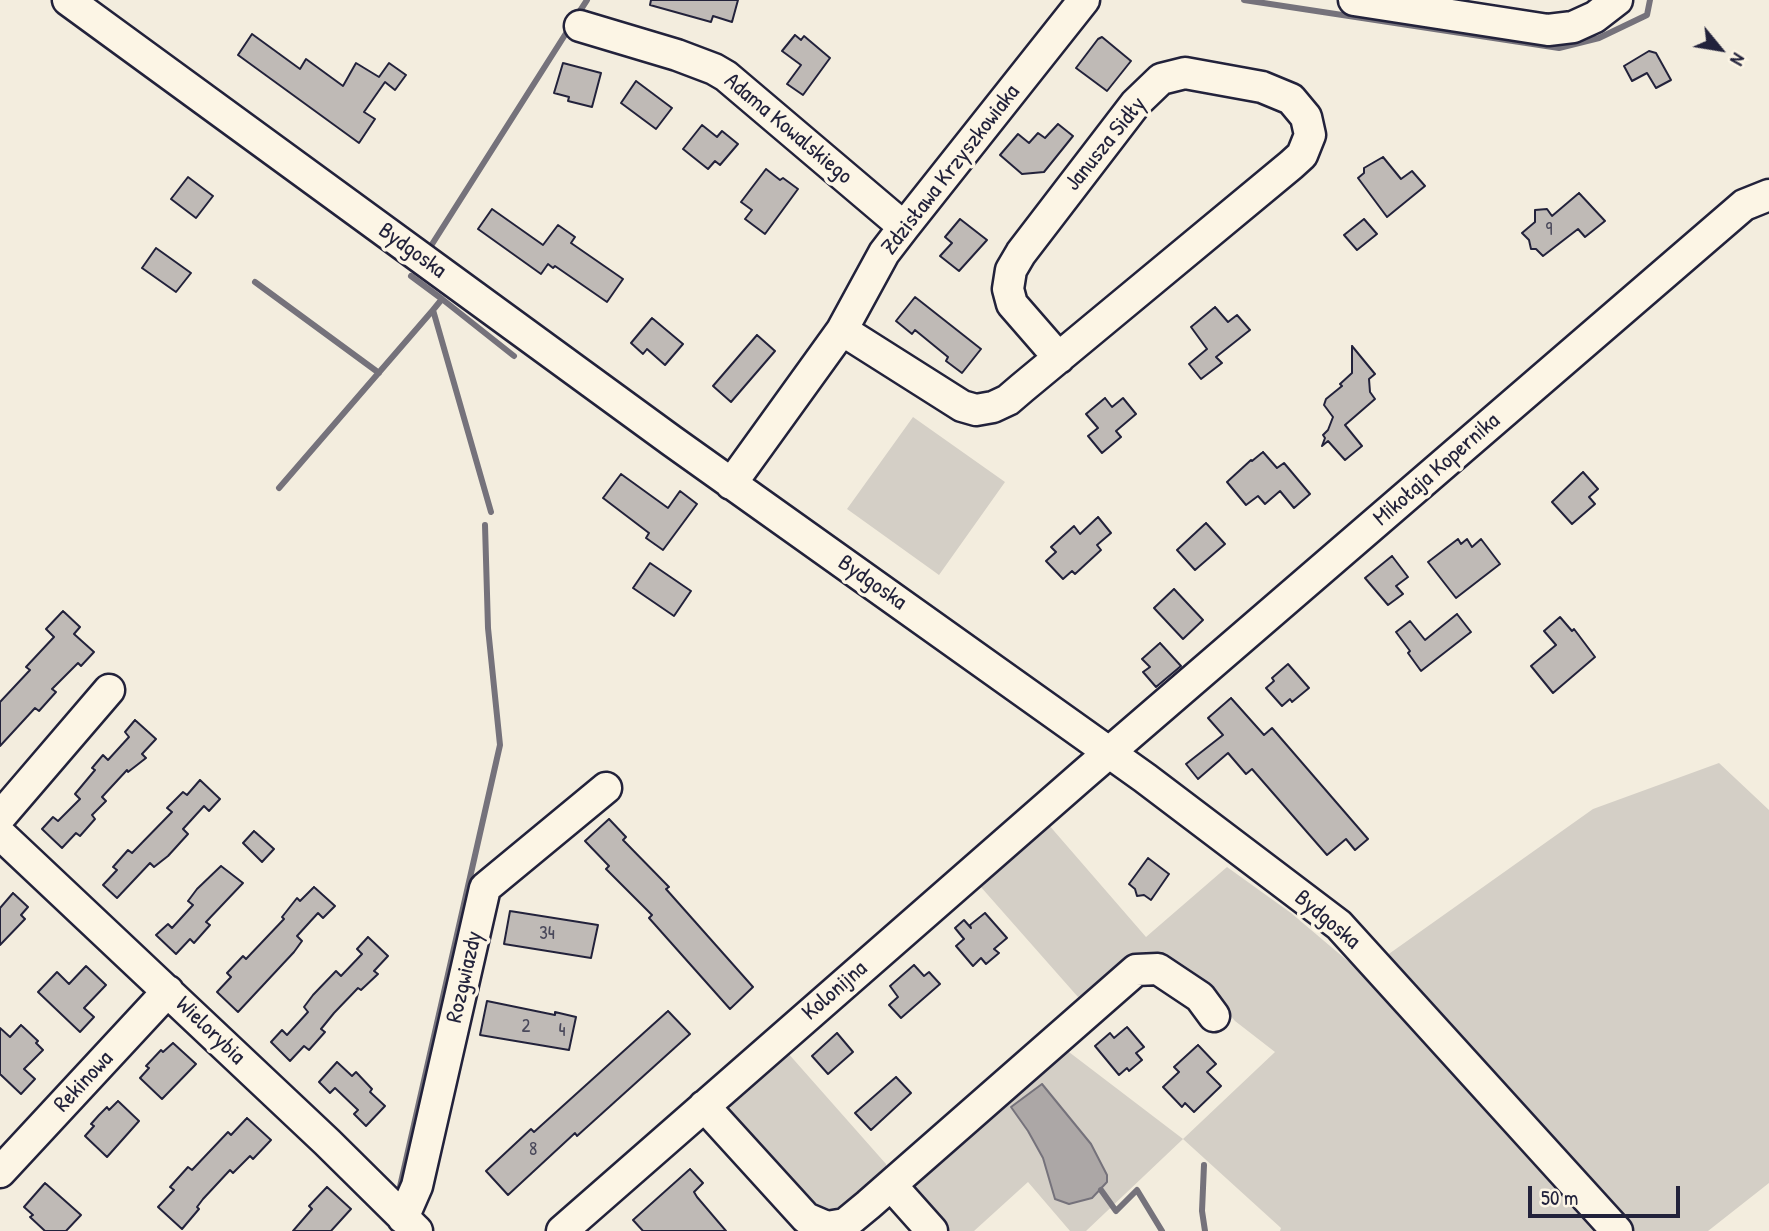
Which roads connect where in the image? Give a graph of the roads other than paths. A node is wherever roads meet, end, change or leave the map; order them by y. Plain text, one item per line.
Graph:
1 (68, 0) edge
2 (1084, 0) edge
3 (1354, 0) edge
4 (1617, 0) edge
5 (580, 26) dead end
6 (1769, 195) edge
7 (904, 227) junction
8 (842, 330) junction
9 (1059, 358) junction
10 (731, 484) junction
11 (109, 690) dead end
12 (1110, 753) junction
13 (607, 788) dead end
14 (0, 817) edge
15 (0, 834) edge
16 (168, 991) junction
17 (1214, 1016) dead end
18 (704, 1106) junction
19 (0, 1172) edge
20 (891, 1185) junction
21 (410, 1224) edge
22 (562, 1231) edge
23 (932, 1231) edge
24 (1617, 1231) edge

1 - 10 street, Bydgoska
2 - 7 street, Zdzisława Krzyszkowiaka
3 - 4 street
5 - 7 street, Adama Kowalskiego
6 - 12 street, Mikołaja Kopernika
7 - 8 street, Zdzisława Krzyszkowiaka
8 - 9 street, Janusza Sidły
8 - 10 street, Zdzisława Krzyszkowiaka
9 - 9 street, Janusza Sidły
10 - 12 street, Bydgoska
11 - 14 street
12 - 18 street, Kolonijna
12 - 24 street, Bydgoska
13 - 21 street, Rozgwiazdy
15 - 16 street, Wielorybia
16 - 19 street, Rekinowa
16 - 21 street, Wielorybia
17 - 20 street
18 - 20 street
18 - 22 street, Kolonijna
20 - 23 street

